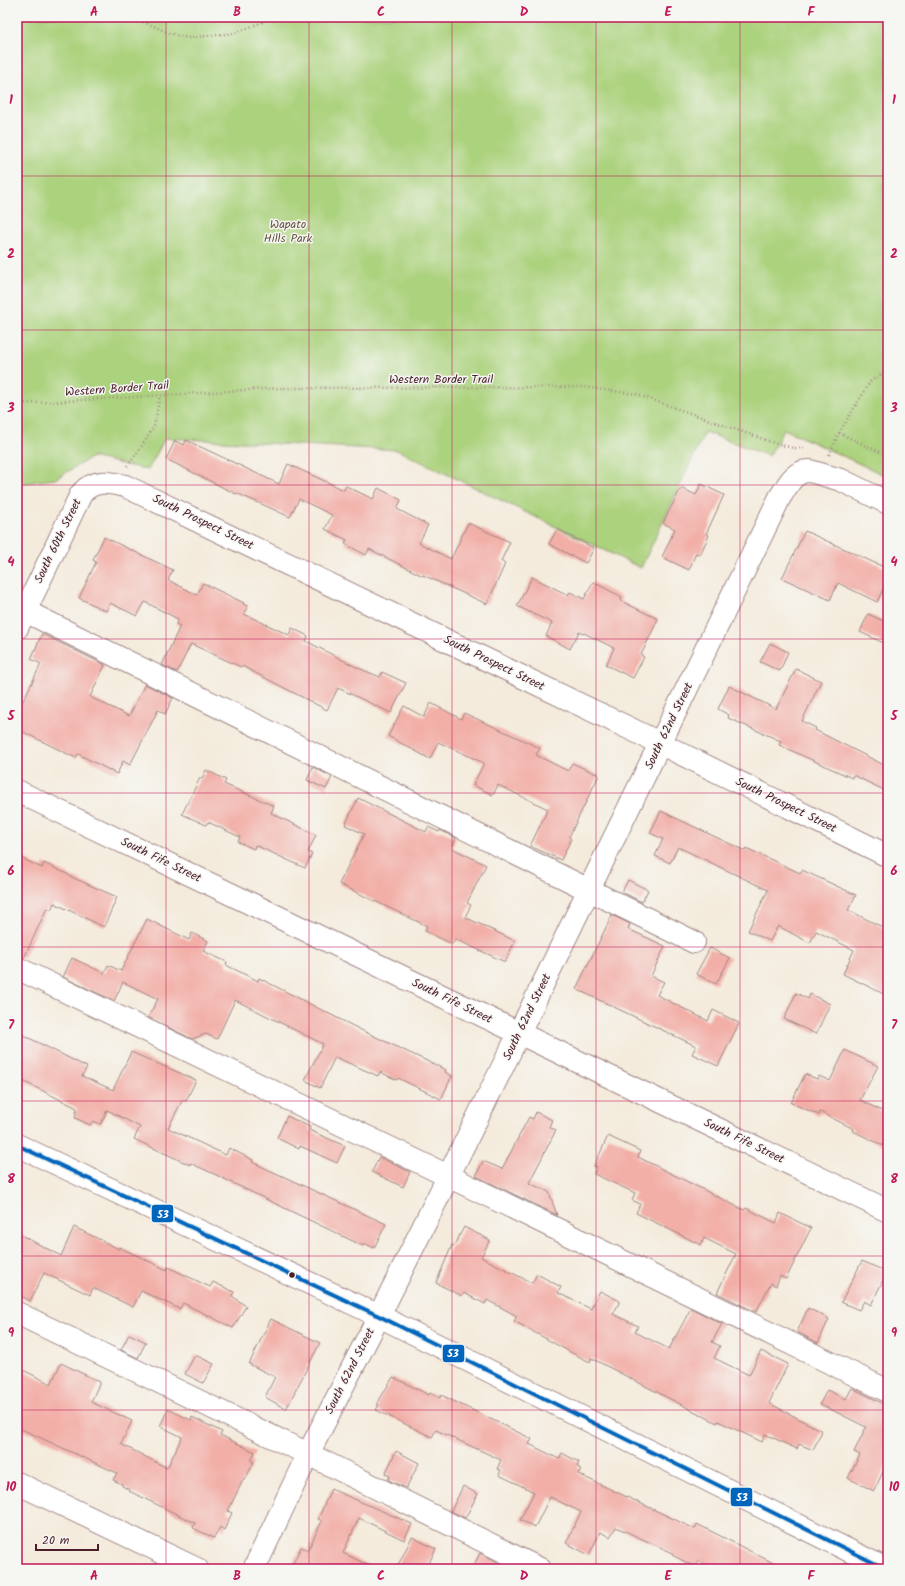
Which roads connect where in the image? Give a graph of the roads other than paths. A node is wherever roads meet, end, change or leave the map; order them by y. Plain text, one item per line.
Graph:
1 (105, 483) joint
2 (888, 503) edge
3 (21, 619) edge
4 (660, 744) junction
5 (17, 790) edge
6 (888, 856) edge
7 (589, 890) junction
8 (694, 942) dead end
9 (17, 968) edge
10 (519, 1033) junction
11 (17, 1145) edge
12 (448, 1176) junction
13 (888, 1211) edge
14 (17, 1314) edge
15 (379, 1316) junction
16 (888, 1391) edge
17 (308, 1454) junction
18 (17, 1483) edge
19 (197, 1569) edge
20 (254, 1569) edge
21 (540, 1569) edge
22 (886, 1569) edge

1 - 3 street, South 60th Street
1 - 4 street, South Prospect Street
2 - 4 street, South 62nd Street
3 - 7 street
4 - 6 street, South Prospect Street
4 - 7 street, South 62nd Street
5 - 10 street, South Fife Street
7 - 8 street
7 - 10 street, South 62nd Street
9 - 12 street
10 - 12 street, South 62nd Street
10 - 13 street, South Fife Street
11 - 15 street
12 - 15 street, South 62nd Street
12 - 16 street
14 - 17 street
15 - 17 street, South 62nd Street
15 - 22 street
17 - 20 street, South 62nd Street
17 - 21 street
18 - 19 street

